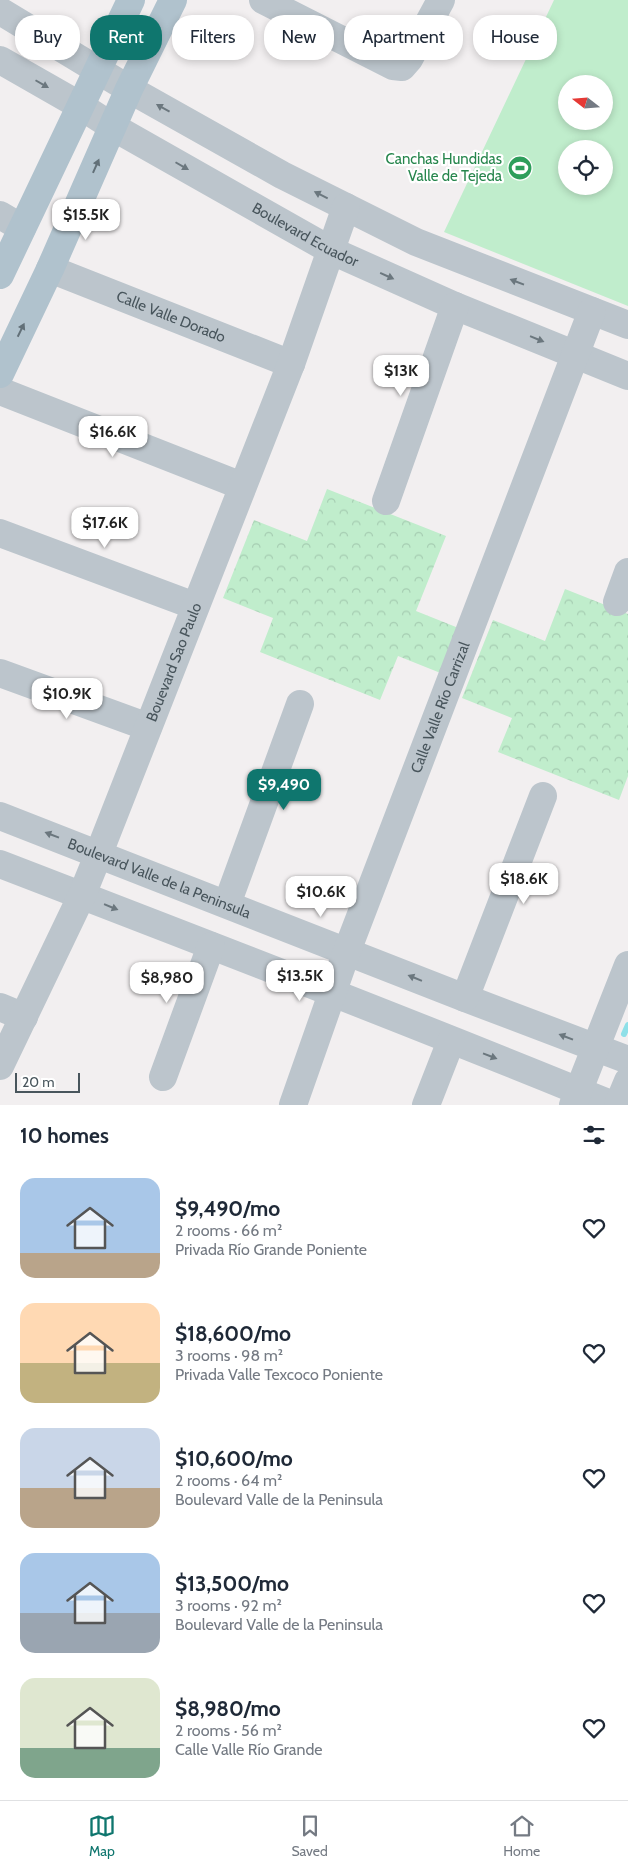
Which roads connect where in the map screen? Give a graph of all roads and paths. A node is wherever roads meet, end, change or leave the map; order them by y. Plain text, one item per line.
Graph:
1 (131, 0) edge
2 (173, 0) edge
3 (263, 0) edge
4 (440, 0) edge
5 (0, 11) edge
6 (0, 60) edge
7 (97, 68) junction
8 (129, 88) junction
9 (80, 105) junction
10 (113, 127) junction
11 (346, 207) junction
12 (11, 221) edge
13 (332, 251) junction
14 (50, 269) junction
15 (0, 274) edge
16 (455, 306) junction
17 (592, 311) junction
18 (628, 325) edge
19 (576, 354) junction
20 (291, 364) junction
21 (0, 374) edge
22 (628, 376) edge
23 (0, 391) edge
24 (242, 486) junction
25 (386, 501) dead end
26 (0, 533) edge
27 (628, 572) edge
28 (617, 602) dead end
29 (195, 606) junction
30 (0, 673) edge
31 (300, 704) dead end
32 (148, 727) junction
33 (543, 796) dead end
34 (0, 816) edge
35 (99, 854) junction
36 (0, 864) edge
37 (82, 895) junction
38 (227, 904) junction
39 (210, 946) junction
40 (347, 951) junction
41 (628, 965) edge
42 (334, 992) junction
43 (465, 998) junction
44 (12, 1012) edge
45 (451, 1041) junction
46 (596, 1048) junction
47 (628, 1060) edge
48 (0, 1066) edge
49 (163, 1077) dead end
50 (628, 1081) edge
51 (576, 1098) edge
52 (293, 1105) edge
53 (426, 1105) edge
54 (614, 1105) edge
55 (618, 1105) edge

1 - 7 main road
2 - 8 main road
3 - 4 street
5 - 7 street
6 -> 9 street, Boulevard Ecuador
7 - 8 street
7 - 9 main road
8 - 10 main road
11 -> 8 street
9 - 10 street, Boulevard Ecuador
9 - 12 main road
10 -> 13 street, Boulevard Ecuador
14 -> 10 main road
11 - 13 street, Bouevard Sao Paulo
17 -> 11 street
12 - 15 main road
13 -> 16 street, Boulevard Ecuador
13 - 20 street, Bouevard Sao Paulo
14 - 20 street, Calle Valle Dorado
21 -> 14 main road
16 -> 19 street, Boulevard Ecuador
16 - 25 street
17 - 18 street
17 - 19 street, Calle Valle Río Carrizal
19 - 22 street, Boulevard Ecuador
19 - 40 street, Calle Valle Río Carrizal
20 - 24 street, Bouevard Sao Paulo
23 - 24 street
24 - 29 street, Bouevard Sao Paulo
26 - 29 street
27 - 28 street
29 - 32 street, Bouevard Sao Paulo
30 - 32 street
31 - 38 street
32 - 35 street, Bouevard Sao Paulo
33 - 43 street
35 -> 34 street, Boulevard Valle de la Peninsula
35 - 37 street, Bouevard Sao Paulo
35 - 38 street, Boulevard Valle de la Peninsula
36 - 37 street
37 -> 39 street
37 - 44 street, Bouevard Sao Paulo
38 - 40 street, Boulevard Valle de la Peninsula
39 - 42 street
39 - 49 street
40 - 42 street, Calle Valle Río Carrizal
43 -> 40 street, Boulevard Valle de la Peninsula
41 - 46 street
42 - 45 street
42 - 52 street, Calle Valle Río Carrizal
46 -> 43 street, Boulevard Valle de la Peninsula
44 - 48 street, Bouevard Sao Paulo
45 -> 51 street
45 - 53 street
46 - 47 street, Boulevard Valle de la Peninsula
46 - 51 street
50 - 55 street
51 - 54 street

